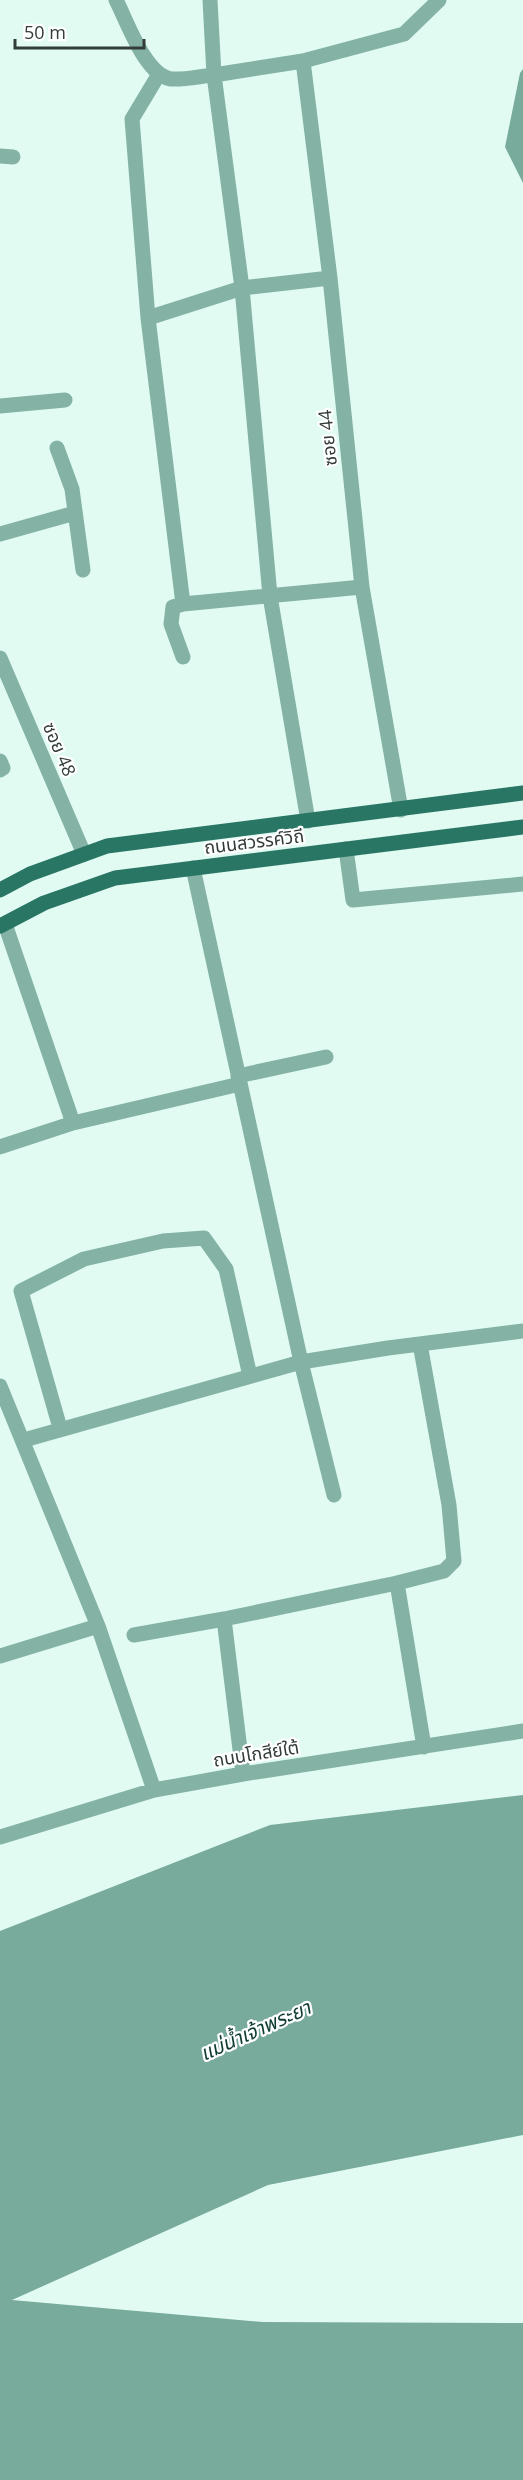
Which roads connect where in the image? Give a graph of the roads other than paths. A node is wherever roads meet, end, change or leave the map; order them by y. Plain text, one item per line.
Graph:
1 (116, 0) edge
2 (210, 0) edge
3 (439, 0) edge
4 (303, 61) junction
5 (159, 74) junction
6 (214, 75) junction
7 (330, 278) junction
8 (242, 288) junction
9 (148, 318) junction
10 (65, 400) dead end
11 (0, 406) edge
12 (57, 448) dead end
13 (75, 513) junction
14 (0, 534) edge
15 (83, 570) dead end
16 (362, 587) junction
17 (270, 596) junction
18 (183, 604) junction
19 (183, 657) dead end
20 (0, 658) edge
21 (0, 761) edge
22 (0, 770) edge
23 (523, 793) edge
24 (401, 810) junction
25 (308, 821) junction
26 (523, 827) edge
27 (346, 849) junction
28 (84, 854) junction
29 (193, 868) junction
30 (523, 884) edge
31 (0, 890) edge
32 (2, 925) edge
33 (326, 1057) dead end
34 (239, 1080) junction
35 (73, 1124) junction
36 (0, 1147) edge
37 (523, 1331) edge
38 (420, 1344) junction
39 (301, 1362) junction
40 (250, 1376) junction
41 (1, 1389) edge
42 (60, 1428) junction
43 (24, 1440) junction
44 (334, 1495) dead end
45 (397, 1583) junction
46 (224, 1619) junction
47 (98, 1626) junction
48 (134, 1635) dead end
49 (0, 1656) edge
50 (523, 1731) edge
51 (424, 1747) junction
52 (243, 1773) junction
53 (154, 1790) junction
54 (0, 1837) edge

1 - 5 street
2 - 6 street
3 - 4 street
4 - 6 street
4 - 7 street, ซอย 44
5 - 6 street
5 - 9 street
6 - 8 street
7 - 8 street
7 - 16 street, ซอย 44
8 - 9 street
8 - 17 street
9 - 18 street
10 - 11 street
12 - 13 street
13 - 14 street
13 - 15 street
16 - 17 street
16 - 24 street, ซอย 44
17 - 18 street
17 - 25 street
18 - 19 street
20 - 28 street, ซอย 48
21 - 22 street
23 - 24 main road, ถนนสวรรค์วิถี
24 - 25 main road, ถนนสวรรค์วิถี
25 - 28 main road, ถนนสวรรค์วิถี
26 - 27 main road, ถนนสวรรค์วิถี
27 - 29 main road, ถนนสวรรค์วิถี
27 - 30 street
28 - 31 main road, ถนนสวรรค์วิถี
29 - 32 main road, ถนนสวรรค์วิถี
29 - 34 street
32 - 35 street
33 - 34 street
34 - 35 street
34 - 39 street
35 - 36 street
37 - 38 street
38 - 39 street
38 - 45 street
39 - 40 street
39 - 44 street
40 - 42 street
40 - 42 street
41 - 43 street
42 - 43 street
43 - 47 street
45 - 46 street
45 - 51 street
46 - 48 street
46 - 52 street
47 - 49 street
47 - 53 street
50 - 51 street, ถนนโกสีย์ใต้
51 - 52 street, ถนนโกสีย์ใต้
52 - 53 street, ถนนโกสีย์ใต้
53 - 54 street, ถนนโกสีย์ใต้

